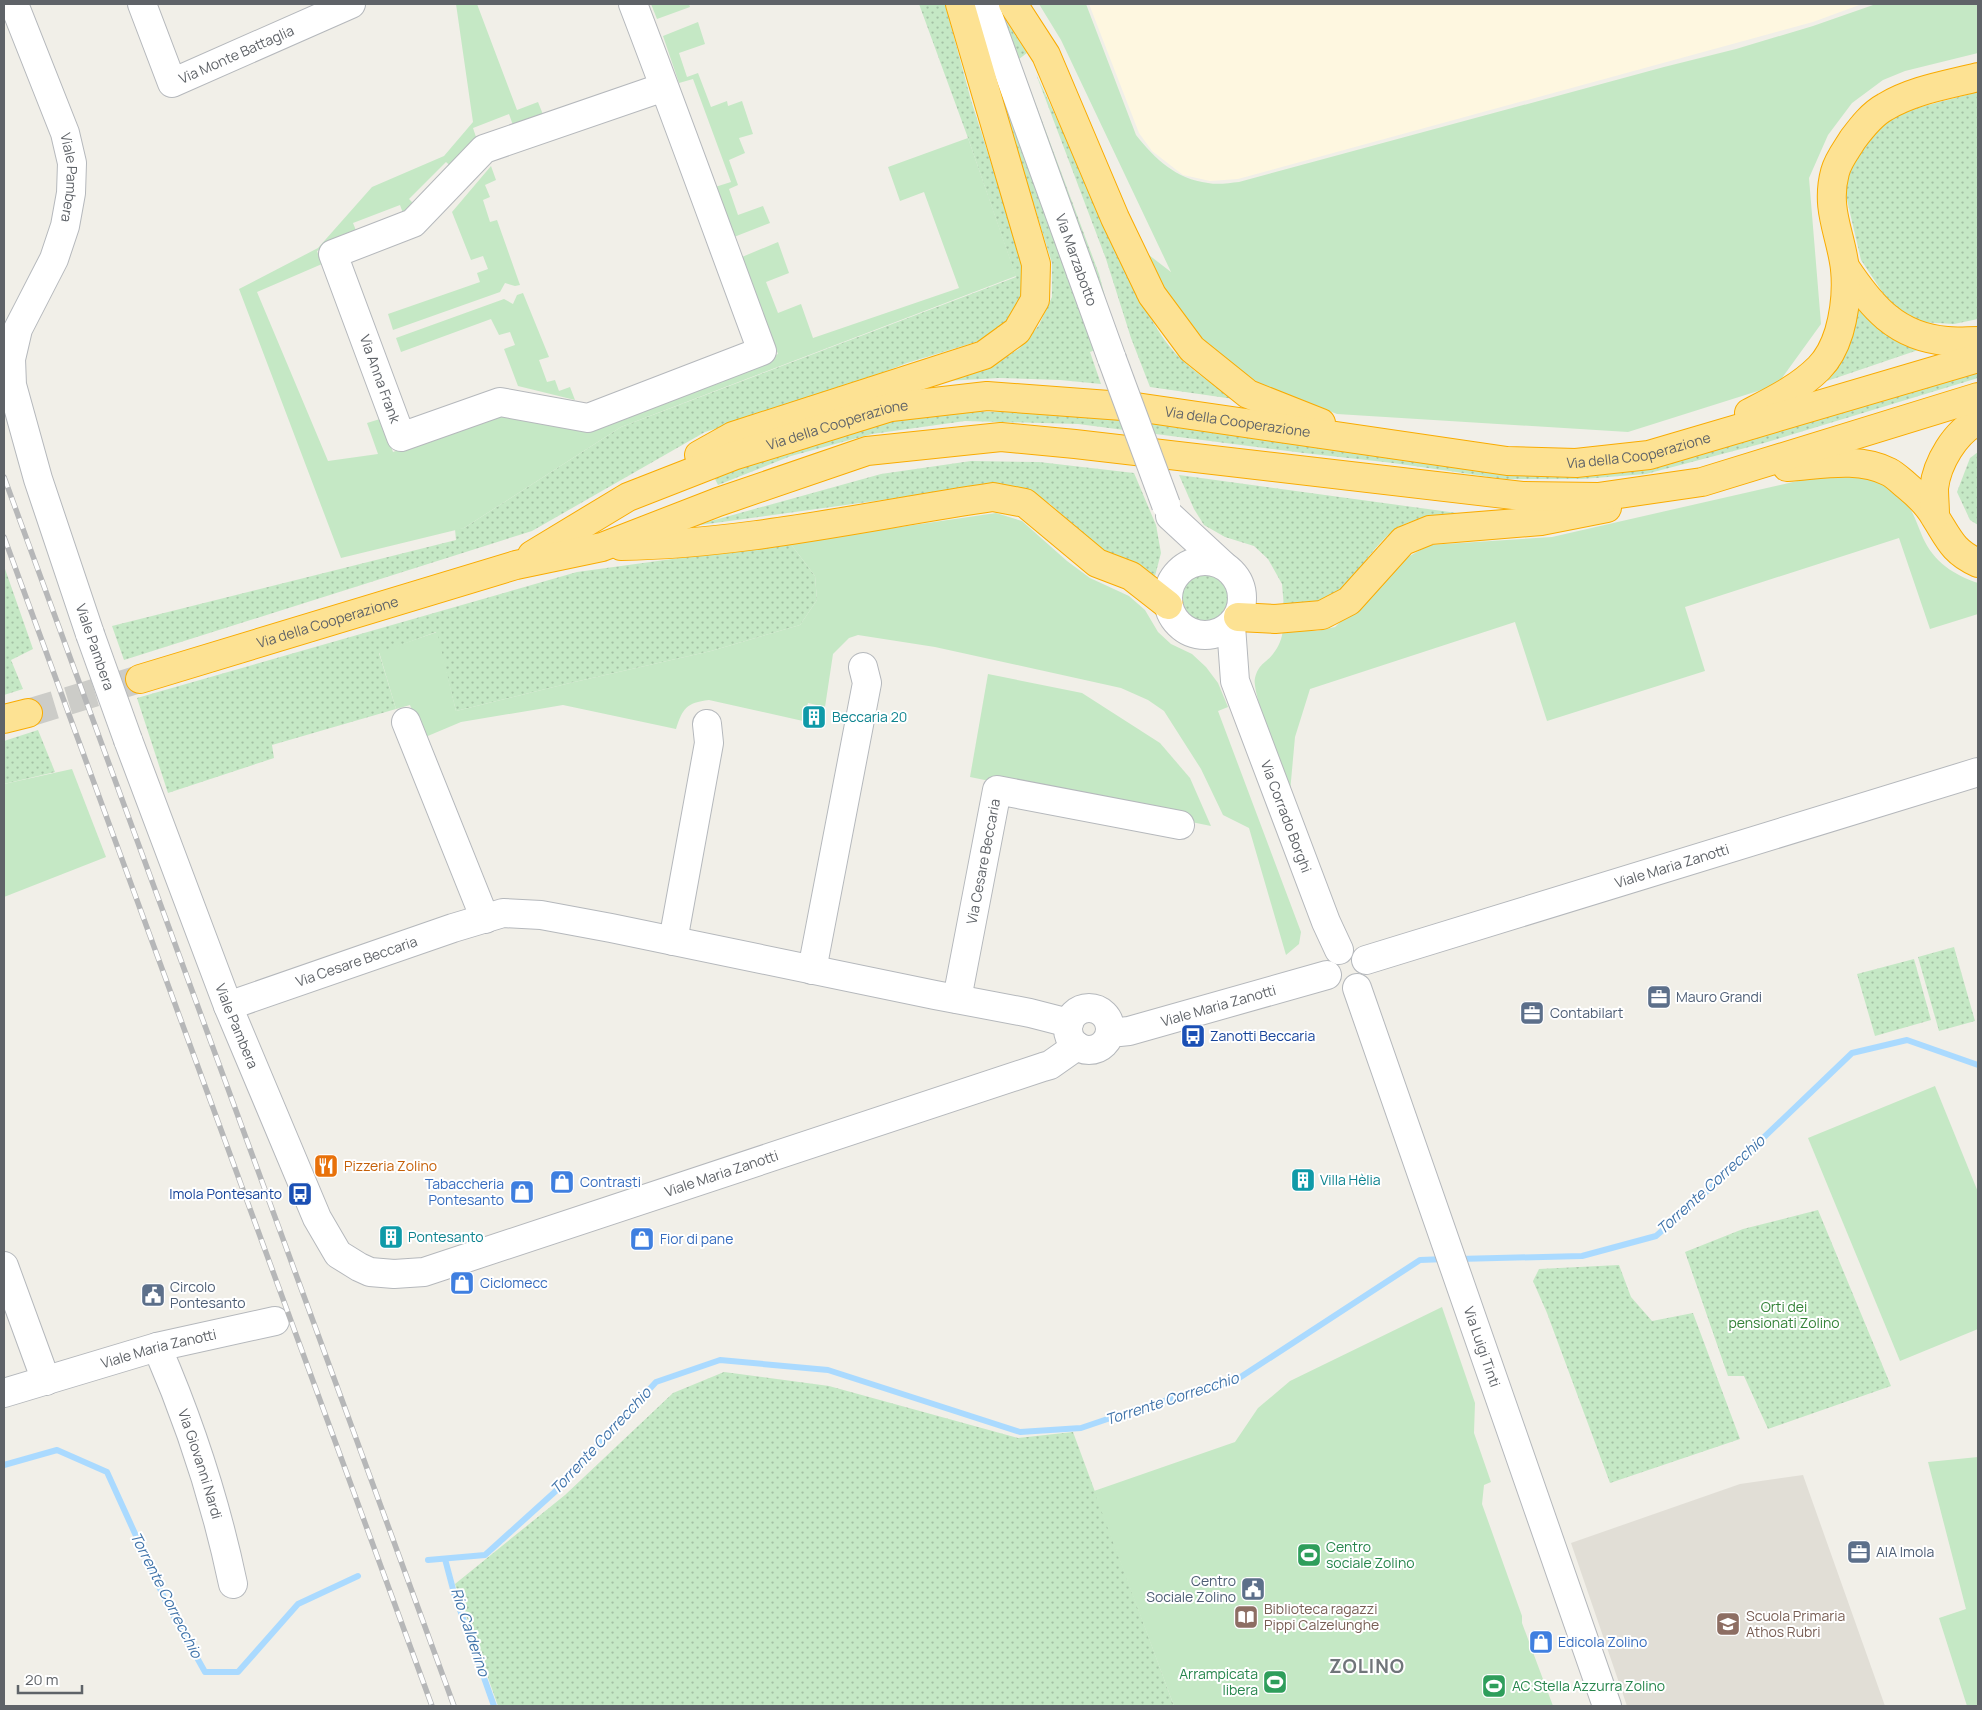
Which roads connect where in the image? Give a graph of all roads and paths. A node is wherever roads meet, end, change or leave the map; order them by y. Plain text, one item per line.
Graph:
1 (14, 4) edge
2 (142, 4) edge
3 (351, 4) edge
4 (633, 4) edge
5 (960, 4) edge
6 (984, 4) edge
7 (1013, 4) edge
8 (1978, 77) edge
9 (664, 87) junction
10 (1845, 267) junction
11 (1978, 341) edge
12 (1978, 358) edge
13 (1978, 397) edge
14 (1978, 421) edge
15 (1380, 442) junction
16 (1649, 455) junction
17 (1696, 483) junction
18 (628, 497) junction
19 (1168, 511) junction
20 (1935, 515) junction
21 (602, 547) junction
22 (1978, 563) edge
23 (516, 565) junction
24 (1223, 565) junction
25 (1176, 575) junction
26 (1168, 605) junction
27 (1234, 621) junction
28 (1184, 630) junction
29 (863, 667) dead end
30 (140, 679) tunnel mouth
31 (1234, 681) junction
32 (406, 722) dead end
33 (707, 724) dead end
34 (1978, 772) edge
35 (1180, 825) dead end
36 (484, 919) junction
37 (673, 941) junction
38 (1340, 950) junction
39 (1366, 960) junction
40 (812, 970) junction
41 (1327, 975) junction
42 (1357, 988) junction
43 (957, 999) junction
44 (228, 1006) junction
45 (1110, 1033) junction
46 (1073, 1035) junction
47 (4, 1266) edge
48 (359, 1267) joint
49 (275, 1321) dead end
50 (158, 1347) junction
51 (46, 1381) junction
52 (4, 1393) edge
53 (233, 1584) dead end
54 (1608, 1706) edge

1 - 44 street, Viale Pambera, bridge
2 - 3 street, Via Monte Battaglia
4 - 9 street, Via Anna Frank
5 - 18 highway
6 - 19 street, Via Marzabotto, bridge
7 - 15 highway
8 - 10 highway
9 - 9 street, Via Anna Frank
10 - 11 highway
10 - 16 highway
12 - 16 highway, Via della Cooperazione
13 - 17 highway, Via della Cooperazione
14 - 20 highway
15 - 16 highway, Via della Cooperazione
15 - 18 highway, Via della Cooperazione
17 - 20 highway
17 - 21 highway, Via della Cooperazione
17 - 27 highway
18 - 23 highway, Via della Cooperazione
19 - 24 street, Via Marzabotto
19 - 25 street, Via Marzabotto
20 - 22 highway
21 - 23 highway, Via della Cooperazione
21 - 26 highway
23 - 30 highway, Via della Cooperazione
24 - 25 street
24 - 27 street
25 - 26 street
26 - 28 street
27 - 28 street
27 - 31 street, Via Corrado Borghi
28 - 31 street, Via Corrado Borghi
29 - 40 street
31 - 38 street, Via Corrado Borghi
32 - 36 street
33 - 37 street
34 - 39 street, Viale Maria Zanotti
35 - 43 street, Via Cesare Beccaria
36 - 37 street, Via Cesare Beccaria
36 - 44 street, Via Cesare Beccaria
37 - 40 street, Via Cesare Beccaria
38 - 39 street
38 - 41 street
39 - 42 street
40 - 43 street, Via Cesare Beccaria
41 - 42 street
41 - 45 street, Viale Maria Zanotti
42 - 54 street, Via Luigi Tinti
43 - 46 street, Via Cesare Beccaria
44 - 48 street, Viale Pambera
45 - 46 street
45 - 46 street, Viale Maria Zanotti
46 - 48 street, Viale Maria Zanotti
47 - 51 street
49 - 50 street, Viale Maria Zanotti
50 - 51 street, Viale Maria Zanotti
50 - 53 street, Via Giovanni Nardi
51 - 52 street, Viale Maria Zanotti

